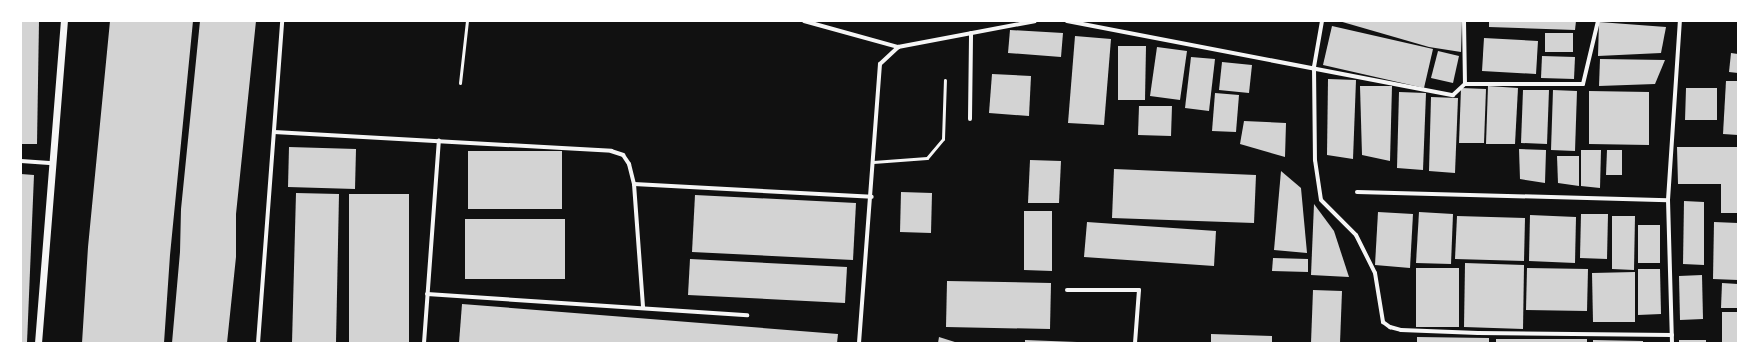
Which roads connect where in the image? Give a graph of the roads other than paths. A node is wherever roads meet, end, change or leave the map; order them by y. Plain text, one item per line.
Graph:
1 (64, 21) edge
2 (282, 21) edge
3 (467, 21) edge
4 (804, 21) edge
5 (1035, 21) edge
6 (1067, 21) edge
7 (1322, 21) edge
8 (1464, 21) edge
9 (1598, 21) edge
10 (1680, 21) edge
11 (971, 33) junction
12 (898, 48) junction
13 (1314, 67) junction
14 (945, 80) dead end
15 (460, 83) dead end
16 (1465, 84) junction
17 (970, 119) dead end
18 (274, 132) junction
19 (439, 141) junction
20 (21, 162) edge
21 (873, 162) junction
22 (53, 163) junction
23 (634, 184) junction
24 (1357, 192) dead end
25 (872, 197) junction
26 (1668, 200) junction
27 (1067, 290) dead end
28 (427, 294) junction
29 (643, 308) junction
30 (747, 315) dead end
31 (1672, 335) junction
32 (38, 343) edge
33 (258, 343) edge
34 (424, 343) edge
35 (859, 343) edge
36 (1135, 343) edge
37 (1672, 343) edge

1 - 22 street
2 - 18 street
3 - 15 lane
4 - 12 street
5 - 11 street
6 - 13 street
7 - 13 street
8 - 16 street
9 - 16 street
10 - 26 street
11 - 12 street
11 - 17 street
12 - 21 street
13 - 16 street
13 - 31 street
14 - 21 lane
18 - 19 street
18 - 33 street
19 - 23 street
19 - 28 street
20 - 22 street
21 - 25 street
22 - 32 street
23 - 25 street
23 - 29 street
24 - 26 street
25 - 35 street
26 - 31 street
27 - 36 street
28 - 29 street
28 - 34 street
29 - 30 street
31 - 37 street

